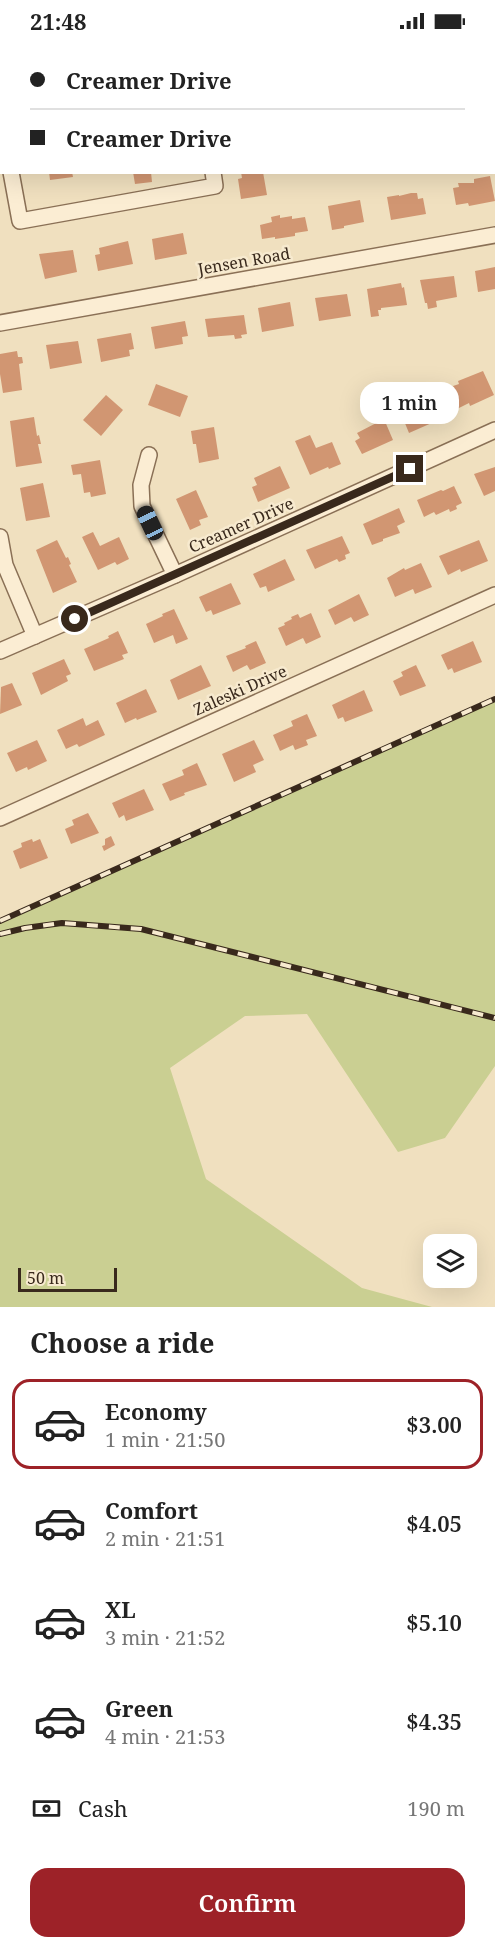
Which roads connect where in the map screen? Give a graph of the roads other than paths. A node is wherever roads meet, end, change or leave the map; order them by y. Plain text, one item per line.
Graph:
1 (11, 174) edge
2 (214, 179) edge
3 (495, 235) edge
4 (0, 323) edge
5 (495, 430) edge
6 (149, 455) dead end
7 (0, 537) edge
8 (175, 575) junction
9 (495, 595) edge
10 (35, 636) junction
11 (0, 651) edge
12 (0, 818) edge

1 - 2 street
3 - 4 street, Jensen Road
5 - 8 street, Creamer Drive
6 - 8 street
7 - 10 street
8 - 10 street, Creamer Drive
9 - 12 street, Zaleski Drive
10 - 11 street, Creamer Drive

